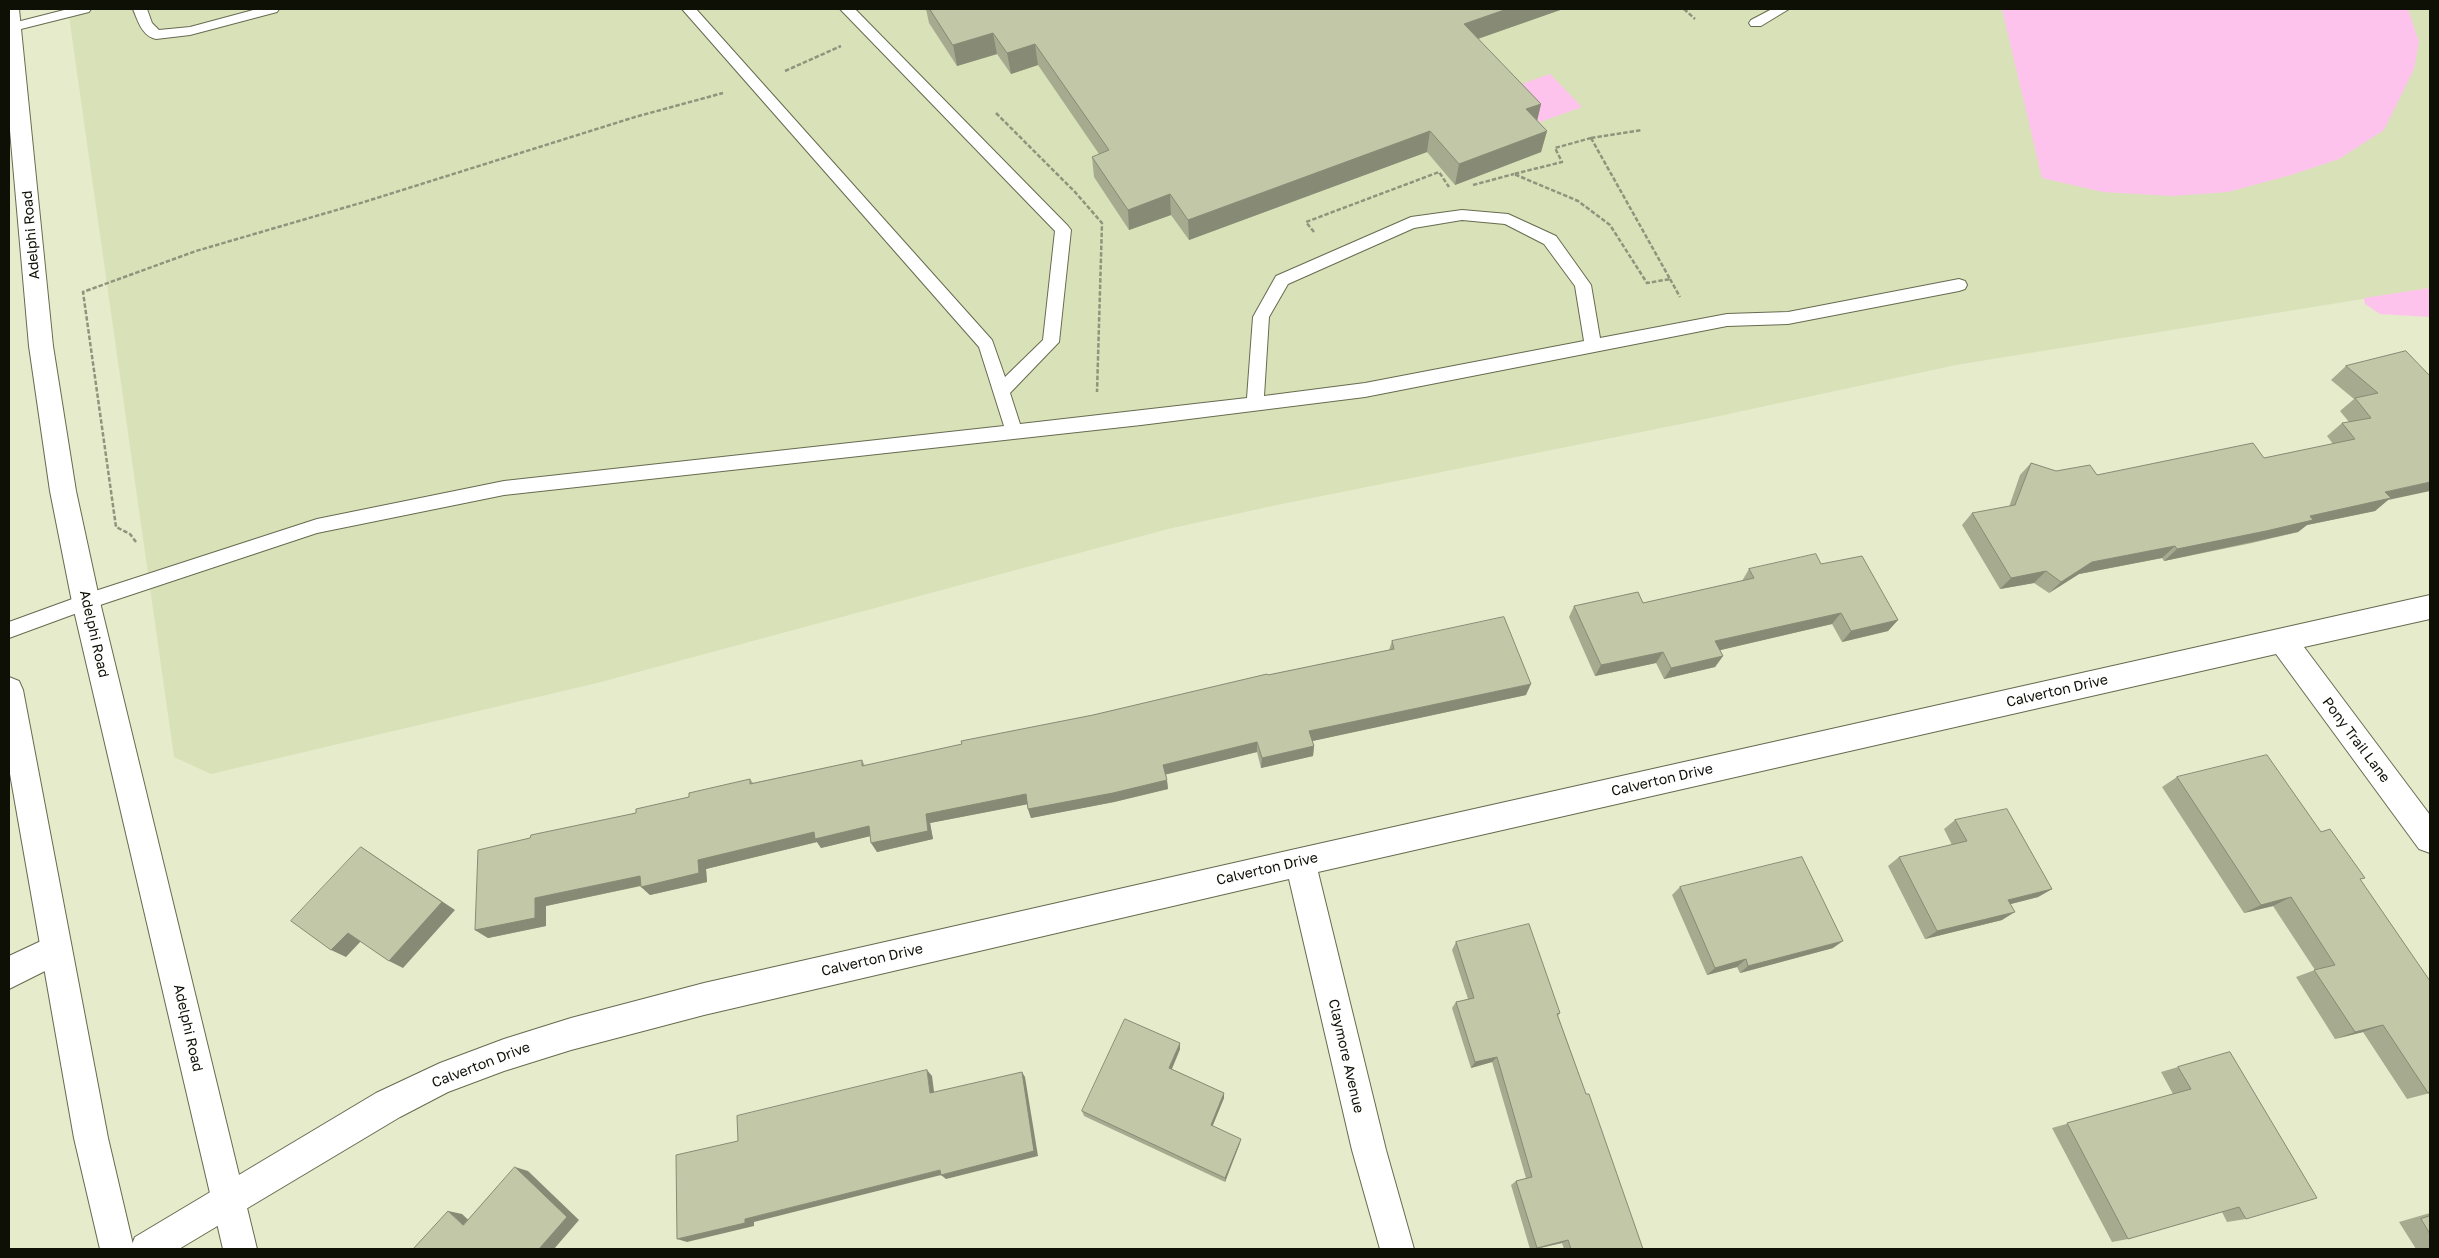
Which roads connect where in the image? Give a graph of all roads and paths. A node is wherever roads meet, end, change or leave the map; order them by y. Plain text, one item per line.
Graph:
1 (84, 9) edge
2 (140, 9) edge
3 (272, 9) edge
4 (689, 9) edge
5 (847, 9) edge
6 (1684, 9) edge
7 (1782, 9) edge
8 (1695, 19) dead end
9 (9, 22) edge
10 (1756, 23) dead end
11 (871, 33) junction
12 (755, 84) junction
13 (1642, 130) dead end
14 (1591, 138) junction
15 (1670, 279) junction
16 (1959, 285) dead end
17 (1696, 326) junction
18 (1593, 346) junction
19 (1001, 392) junction
20 (1255, 404) junction
21 (1014, 432) junction
22 (136, 542) dead end
23 (86, 602) junction
24 (2430, 607) edge
25 (9, 630) edge
26 (2282, 640) junction
27 (9, 690) edge
28 (2430, 839) edge
29 (1300, 862) junction
30 (56, 949) junction
31 (9, 973) edge
32 (229, 1202) junction
33 (117, 1249) edge
34 (147, 1249) edge
35 (240, 1249) edge
36 (1397, 1249) edge

1 - 9 lane
2 - 3 lane
4 - 12 lane
5 - 11 lane
6 - 8 path
7 - 10 lane
9 - 23 street, Adelphi Road
11 - 12 path
11 - 19 lane
12 - 19 lane
12 - 22 path
13 - 14 path
14 - 15 path
14 - 15 path
15 - 17 path
16 - 17 lane
17 - 18 lane
18 - 20 lane
18 - 20 lane
19 - 21 lane
20 - 21 lane
21 - 23 lane
23 - 25 lane
23 - 32 street, Adelphi Road
24 - 26 street, Calverton Drive
26 - 28 street, Pony Trail Lane
26 - 29 street, Calverton Drive
27 - 30 street
29 - 32 street, Calverton Drive
29 - 36 street, Claymore Avenue
30 - 31 street
30 - 33 street
32 - 34 street, Calverton Drive
32 - 35 street, Adelphi Road

